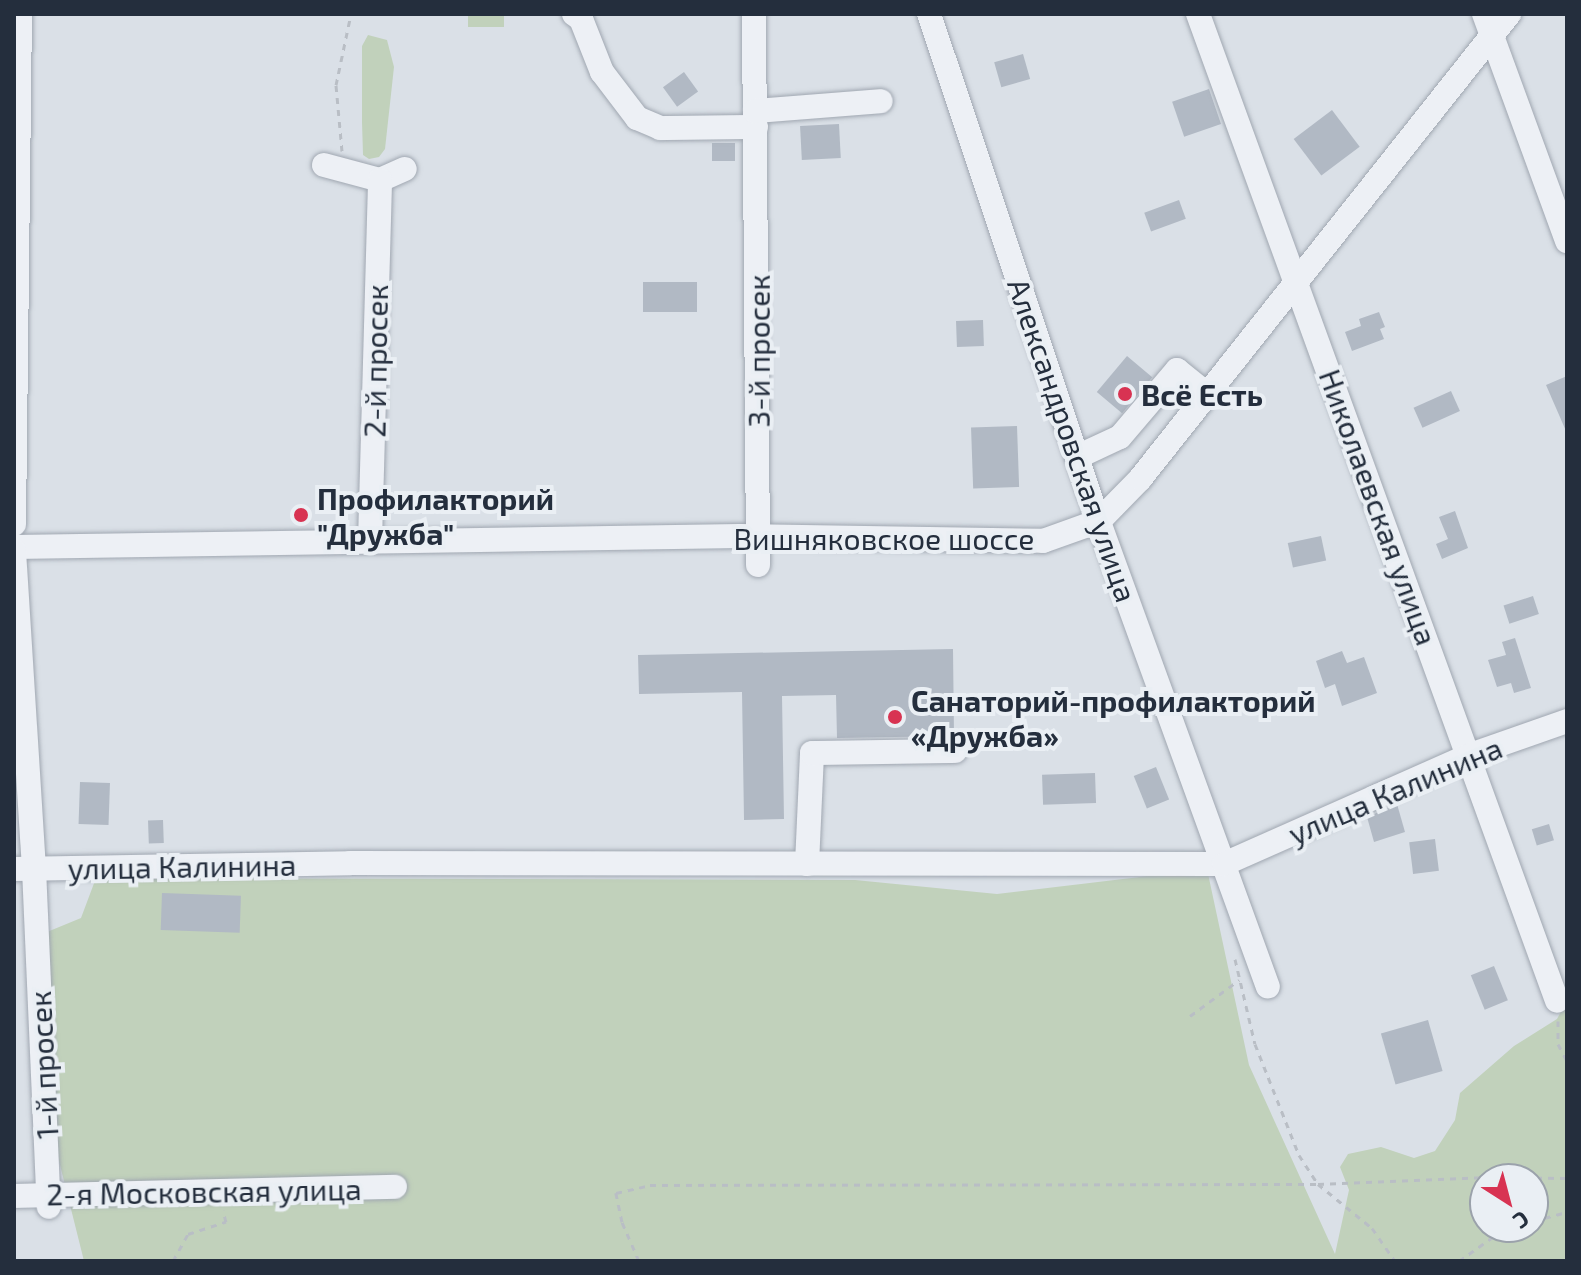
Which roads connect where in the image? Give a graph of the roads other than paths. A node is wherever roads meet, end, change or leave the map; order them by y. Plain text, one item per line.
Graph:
1 (20, 14) edge
2 (574, 14) edge
3 (754, 14) edge
4 (929, 14) edge
5 (1198, 14) edge
6 (1509, 14) edge
7 (1488, 25) edge
8 (881, 101) dead end
9 (756, 119) junction
10 (334, 168) road end
11 (405, 169) dead end
12 (380, 180) junction
13 (1567, 241) edge
14 (1296, 283) junction
15 (1207, 394) junction
16 (1077, 457) junction
17 (1099, 521) junction
18 (14, 524) edge
19 (759, 537) junction
20 (370, 541) junction
21 (14, 549) edge
22 (758, 565) dead end
23 (1567, 721) edge
24 (955, 751) dead end
25 (1470, 755) junction
26 (807, 864) junction
27 (1224, 864) junction
28 (24, 869) edge
29 (1259, 980) road end
30 (1557, 1001) road end
31 (395, 1187) dead end
32 (14, 1196) edge
33 (49, 1201) junction

1 - 18 street
2 - 9 street
3 - 9 street, 3-й просек
4 - 16 street, Александровская улица
5 - 14 street, Николаевская улица
6 - 7 street, Вишняковское шоссе
7 - 13 street
7 - 14 street, Вишняковское шоссе
8 - 9 street
9 - 19 street, 3-й просек
10 - 12 street
11 - 12 street
12 - 20 street, 2-й просек
14 - 15 street, Вишняковское шоссе
14 - 25 street, Николаевская улица
15 - 16 street
15 - 17 street, Вишняковское шоссе
16 - 17 street, Александровская улица
17 - 19 street, Вишняковское шоссе
17 - 27 street, Александровская улица
19 - 20 street, Вишняковское шоссе
19 - 22 street, 3-й просек
20 - 21 street, Вишняковское шоссе
21 - 28 street, 1-й просек
23 - 25 street, улица Калинина
24 - 26 street
25 - 27 street, улица Калинина
25 - 30 street, Николаевская улица
26 - 27 street, улица Калинина
26 - 28 street, улица Калинина
27 - 29 street, Александровская улица
28 - 33 street, 1-й просек
31 - 33 street, 2-я Московская улица
32 - 33 street, 2-я Московская улица

